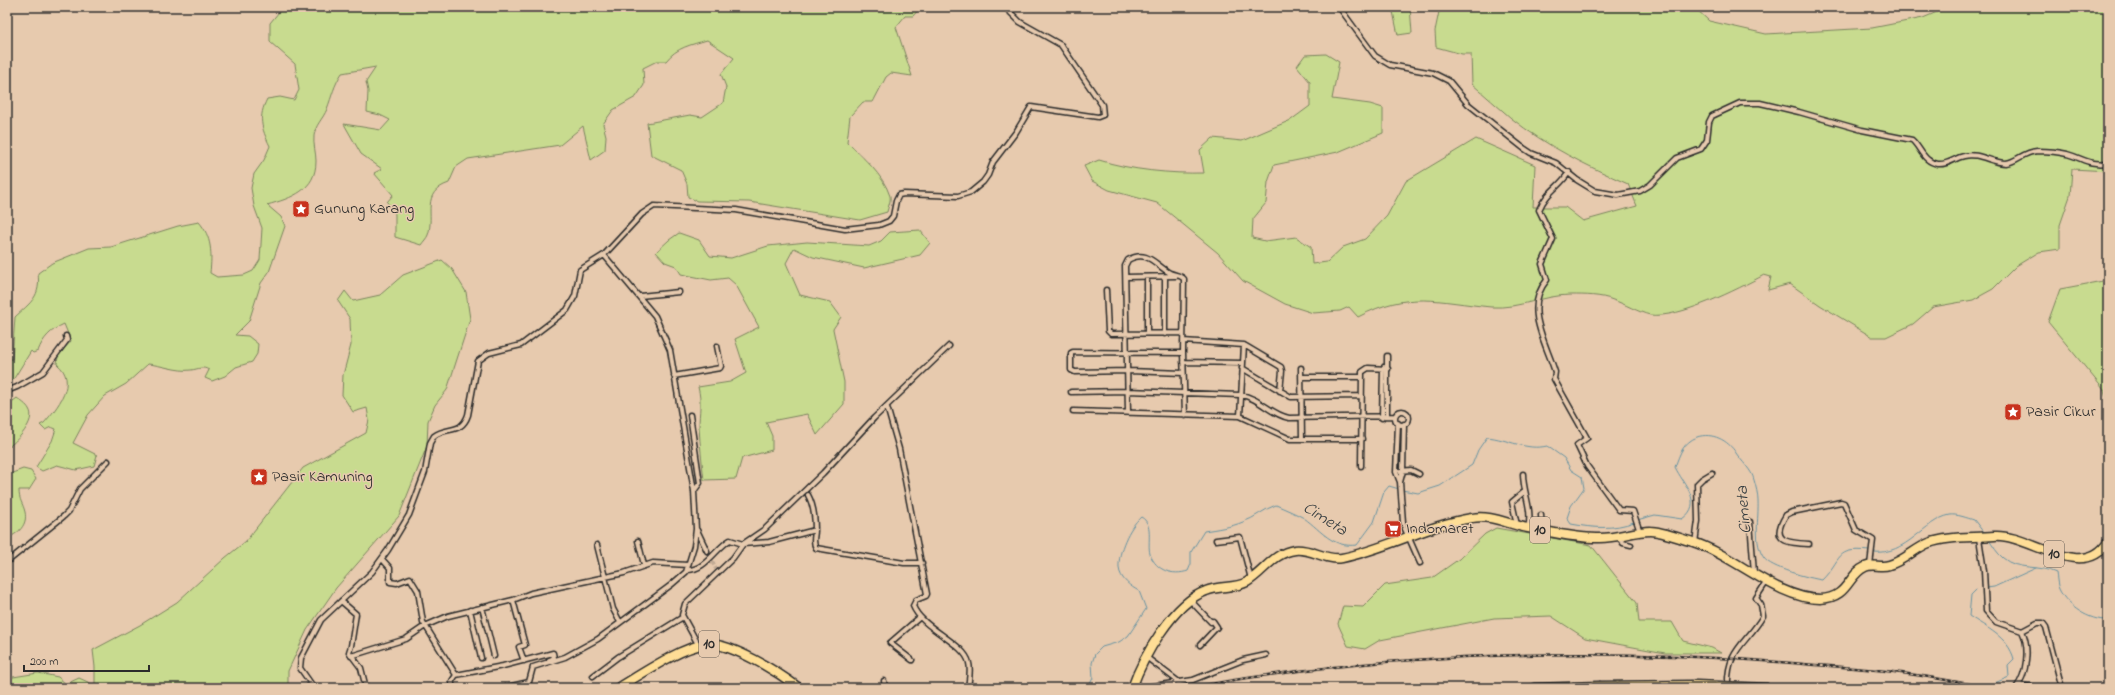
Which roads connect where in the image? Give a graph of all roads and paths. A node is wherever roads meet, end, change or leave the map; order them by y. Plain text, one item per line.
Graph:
1 (1005, 7) edge
2 (1339, 7) edge
3 (2108, 163) edge
4 (1569, 172) junction
5 (604, 255) junction
6 (1176, 276) junction
7 (1126, 277) junction
8 (1147, 277) junction
9 (1165, 277) junction
10 (1106, 290) dead end
11 (679, 292) dead end
12 (640, 296) junction
13 (1183, 333) junction
14 (1128, 334) junction
15 (1147, 334) junction
16 (1165, 334) junction
17 (66, 336) dead end
18 (1183, 341) junction
19 (1244, 345) junction
20 (718, 346) dead end
21 (949, 346) dead end
22 (1128, 353) junction
23 (1183, 353) junction
24 (1386, 356) dead end
25 (1183, 362) junction
26 (1242, 363) junction
27 (1242, 368) junction
28 (1301, 368) dead end
29 (1385, 368) junction
30 (1129, 371) junction
31 (1183, 373) junction
32 (674, 376) junction
33 (1301, 377) junction
34 (1362, 378) junction
35 (7, 390) edge
36 (1128, 391) junction
37 (1280, 391) junction
38 (1071, 392) dead end
39 (1184, 394) junction
40 (1240, 395) junction
41 (1361, 396) junction
42 (1301, 397) junction
43 (887, 407) junction
44 (1072, 411) dead end
45 (1128, 412) junction
46 (690, 415) dead end
47 (1185, 415) junction
48 (1240, 416) junction
49 (1361, 417) junction
50 (1384, 417) junction
51 (1395, 417) junction
52 (1301, 418) junction
53 (1398, 423) junction
54 (1404, 424) junction
55 (1302, 439) junction
56 (1361, 439) junction
57 (108, 461) dead end
58 (1362, 466) dead end
59 (1397, 471) junction
60 (1402, 471) junction
61 (1712, 473) dead end
62 (1419, 474) dead end
63 (1523, 474) dead end
64 (1400, 485) junction
65 (694, 491) junction
66 (1524, 492) junction
67 (808, 495) dead end
68 (1541, 515) dead end
69 (1750, 522) dead end
70 (1517, 525) junction
71 (1528, 528) junction
72 (696, 529) junction
73 (815, 530) junction
74 (1542, 530) junction
75 (1640, 532) junction
76 (1408, 536) junction
77 (1619, 537) junction
78 (1981, 538) junction
79 (1216, 540) dead end
80 (638, 541) dead end
81 (1695, 543) junction
82 (743, 544) junction
83 (1809, 544) dead end
84 (598, 545) dead end
85 (1630, 545) dead end
86 (2108, 545) edge
87 (707, 551) tunnel mouth
88 (382, 559) junction
89 (7, 562) edge
90 (1870, 562) junction
91 (922, 563) junction
92 (1420, 563) dead end
93 (644, 565) junction
94 (688, 565) junction
95 (687, 570) junction
96 (1754, 573) junction
97 (604, 577) junction
98 (1251, 579) junction
99 (1768, 581) junction
100 (341, 600) junction
101 (513, 600) junction
102 (1190, 600) junction
103 (482, 607) junction
104 (470, 610) junction
105 (683, 617) junction
106 (920, 617) junction
107 (620, 622) junction
108 (425, 626) junction
109 (2022, 631) junction
110 (1200, 644) dead end
111 (699, 646) junction
112 (1266, 655) dead end
113 (351, 656) junction
114 (494, 656) dead end
115 (1145, 656) junction
116 (481, 658) dead end
117 (912, 660) dead end
118 (524, 661) junction
119 (540, 664) junction
120 (456, 675) junction
121 (593, 676) dead end
122 (884, 680) dead end
123 (1179, 682) junction
124 (2017, 687) edge
125 (314, 688) edge
126 (366, 688) edge
127 (452, 688) edge
128 (502, 688) edge
129 (618, 688) edge
130 (799, 688) edge
131 (885, 688) edge
132 (968, 688) edge
133 (1132, 688) edge
134 (1140, 688) edge
135 (1187, 688) edge
136 (1534, 688) edge
137 (1728, 688) edge
138 (1768, 688) edge
139 (2038, 688) edge
140 (2062, 688) edge

1 - 5 street
2 - 4 street
3 - 4 street
4 - 75 street
5 - 12 street
5 - 88 street
6 - 7 street
6 - 9 street
6 - 13 street
7 - 8 street
7 - 14 street
8 - 9 street
8 - 15 street
9 - 16 street
10 - 14 street
11 - 12 street
12 - 32 street
13 - 16 street
13 - 18 street
14 - 15 street
14 - 22 street
15 - 16 street
17 - 35 street
18 - 19 street
18 - 23 street
19 - 26 street
19 - 37 street
20 - 32 street
21 - 43 street
22 - 23 street
22 - 30 street
22 - 30 street
23 - 25 street
24 - 29 street
25 - 26 street
25 - 31 street
26 - 27 street
27 - 37 street
27 - 40 street
28 - 33 street
29 - 34 street
29 - 50 street
30 - 31 street
30 - 36 street
31 - 39 street
32 - 65 street
33 - 34 street
33 - 42 street
34 - 41 street
36 - 38 street
36 - 39 street
36 - 45 street
37 - 42 street
39 - 40 street
39 - 47 street
40 - 48 street
40 - 52 street
41 - 42 street
41 - 49 street
42 - 52 street
43 - 82 street
43 - 91 street
44 - 45 street
45 - 47 street
46 - 65 street
47 - 48 street
48 - 55 street
49 - 50 street
49 - 52 street
49 - 56 street
50 - 51 street
51 - 53 street
51 - 54 street
52 - 55 street
53 - 54 street
53 - 59 street
54 - 60 street
55 - 56 street
56 - 58 street
57 - 89 street
59 - 60 street
59 - 64 street
60 - 62 street
60 - 64 street
61 - 81 street
63 - 66 street
64 - 76 street
65 - 72 street
66 - 70 street
66 - 71 street
67 - 73 street
68 - 74 street
69 - 96 street
70 - 71 highway, 10
70 - 76 highway, 10
71 - 74 highway, 10
72 - 87 street
72 - 94 street
73 - 82 street
73 - 91 street
74 - 77 highway, 10
75 - 77 highway, 10
75 - 81 highway, 10
76 - 92 street
76 - 98 highway, 10
77 - 85 street
78 - 86 highway, 10
78 - 90 highway, 10
78 - 109 street
79 - 98 street
80 - 93 street
81 - 96 highway, 10
82 - 95 street
82 - 105 street
83 - 90 street
84 - 97 street
88 - 100 street
88 - 108 street
90 - 99 highway, 10
91 - 106 street
93 - 94 street
93 - 97 street
94 - 95 street
95 - 107 street
96 - 99 highway, 10
97 - 101 street
97 - 107 street
98 - 102 highway, 10
99 - 137 street
100 - 113 street
100 - 125 street
101 - 103 street
101 - 118 street
102 - 110 street
102 - 115 highway, 10
103 - 104 street
103 - 114 street
104 - 108 street
104 - 116 street
105 - 111 street
105 - 121 street
106 - 117 street
106 - 132 street
107 - 119 street
108 - 113 street
108 - 120 street
109 - 124 street
109 - 140 street
111 - 129 highway, 10
111 - 130 highway, 10
112 - 123 street
113 - 126 street
115 - 123 street
115 - 133 highway, 10
118 - 119 street
118 - 120 street
119 - 128 street
120 - 127 street
122 - 131 street
123 - 134 street
123 - 135 street
124 - 139 street
136 - 138 highway, bridge

